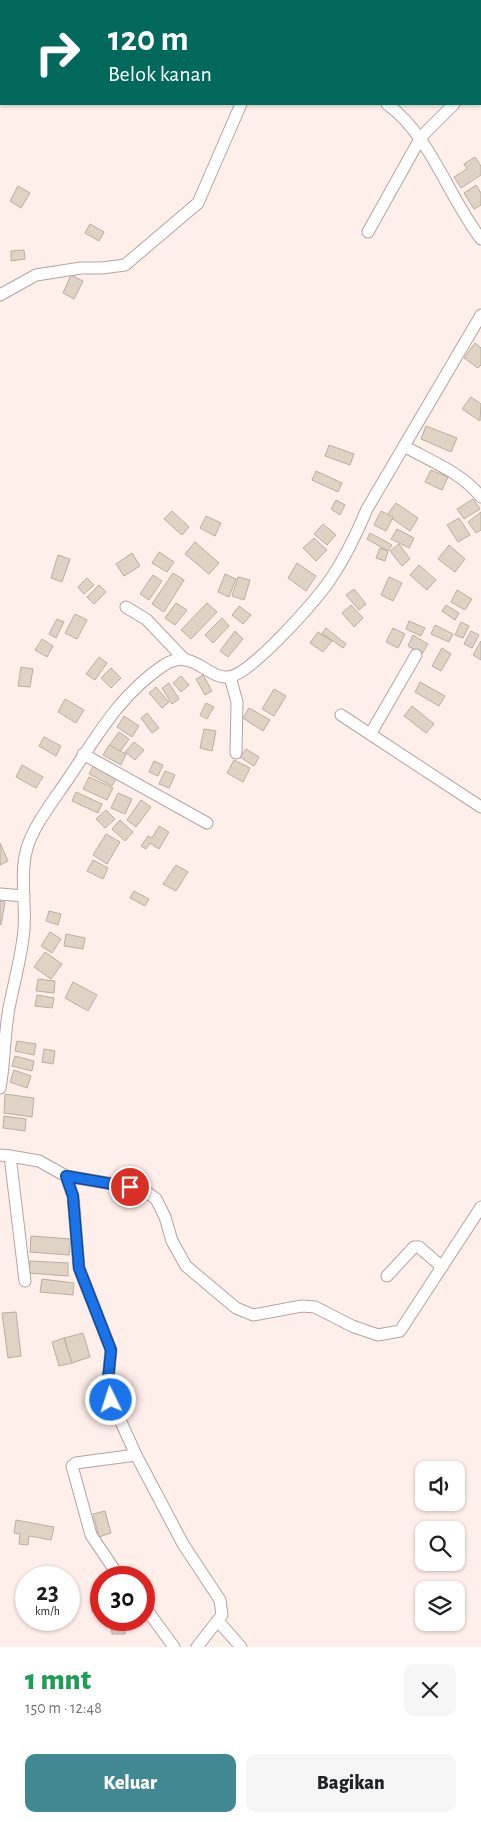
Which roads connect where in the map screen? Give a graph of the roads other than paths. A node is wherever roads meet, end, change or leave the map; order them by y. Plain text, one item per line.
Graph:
1 (241, 105) edge
2 (388, 105) edge
3 (453, 105) edge
4 (421, 137) junction
5 (368, 232) dead end
6 (481, 239) edge
7 (0, 295) edge
8 (481, 315) edge
9 (404, 446) junction
10 (481, 497) edge
11 (126, 607) dead end
12 (416, 656) dead end
13 (185, 660) junction
14 (230, 677) junction
15 (341, 715) dead end
16 (370, 733) junction
17 (236, 753) dead end
18 (83, 754) junction
19 (481, 807) edge
20 (207, 823) dead end
21 (0, 894) edge
22 (24, 896) junction
23 (0, 1088) edge
24 (5, 1156) edge
25 (66, 1176) junction
26 (481, 1207) edge
27 (442, 1266) junction
28 (388, 1276) dead end
29 (25, 1281) dead end
30 (136, 1455) junction
31 (112, 1566) edge
32 (155, 1621) edge
33 (218, 1621) junction
34 (174, 1647) edge
35 (197, 1647) edge
36 (240, 1647) edge

1 - 7 street
2 - 4 street
3 - 4 street
4 - 5 street
4 - 6 street
8 - 9 street
9 - 10 street
9 - 14 street
11 - 13 street
12 - 16 street
13 - 14 street
13 - 18 street
14 - 17 street
15 - 16 street
16 - 19 street
18 - 20 street
18 - 22 street
21 - 22 street
22 - 23 street
24 - 25 street
24 - 29 street
25 - 27 street
25 - 30 street
26 - 27 street
27 - 28 street
30 - 31 street
30 - 33 street
32 - 34 street
33 - 35 street
33 - 36 street

